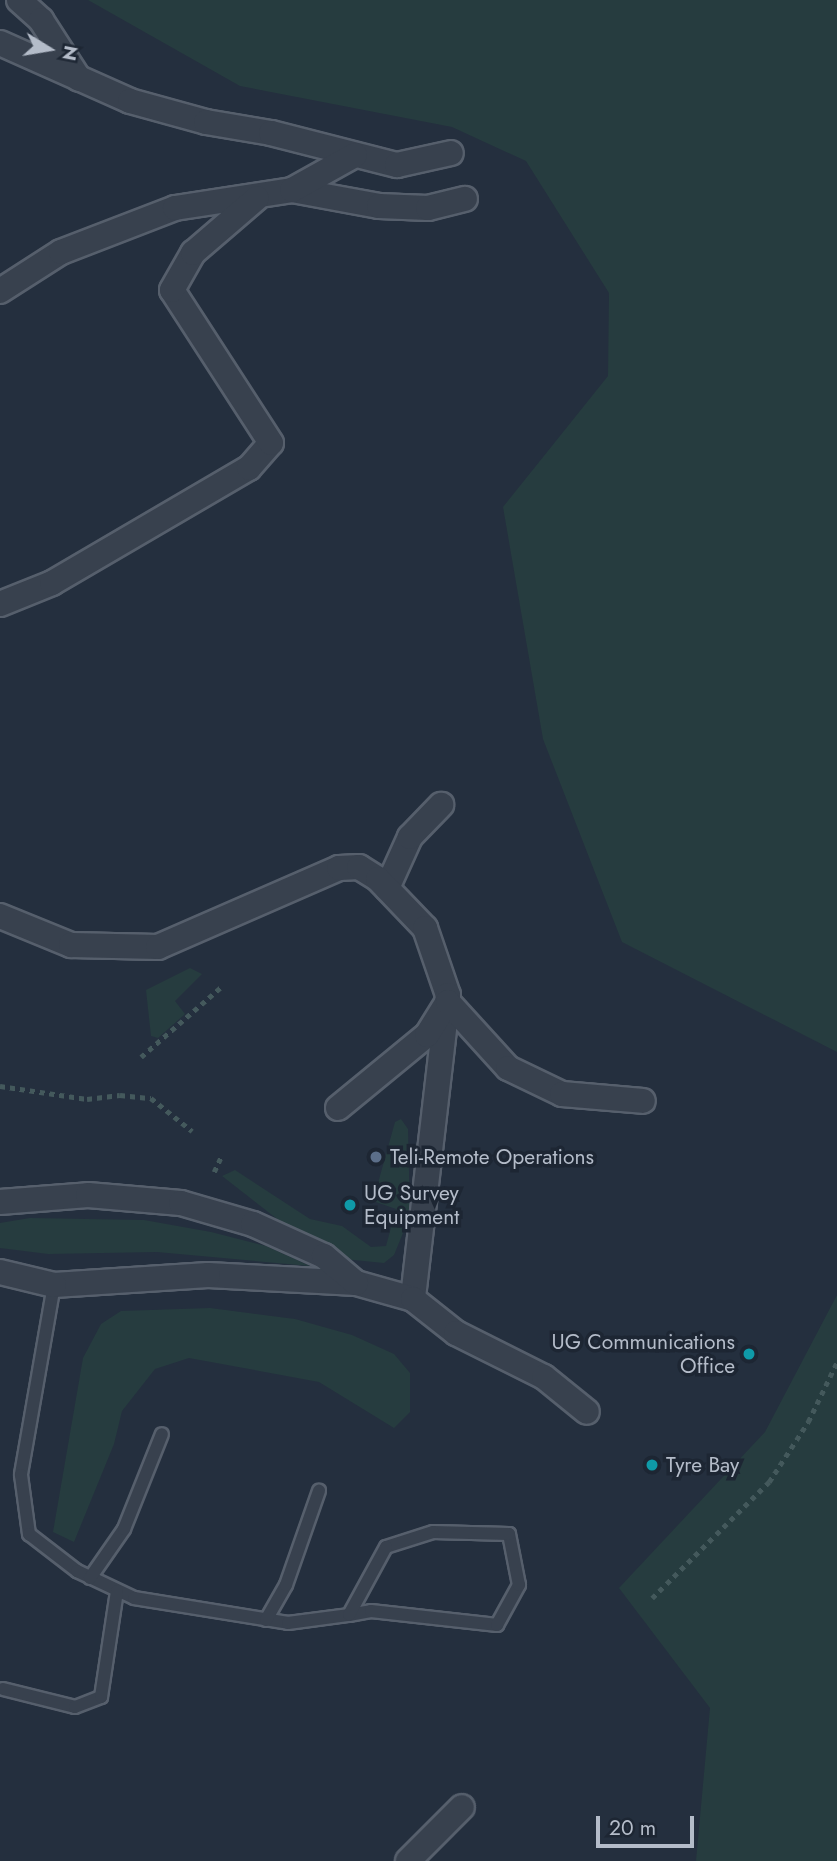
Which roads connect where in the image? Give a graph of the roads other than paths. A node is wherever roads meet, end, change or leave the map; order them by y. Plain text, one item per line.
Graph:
1 (19, 0) edge
2 (0, 43) edge
3 (79, 79) junction
4 (300, 142) junction
5 (451, 153) dead end
6 (355, 155) junction
7 (323, 170) junction
8 (292, 190) junction
9 (257, 198) junction
10 (465, 200) dead end
11 (351, 202) junction
12 (0, 291) edge
13 (0, 604) edge
14 (441, 805) dead end
15 (387, 888) junction
16 (0, 916) edge
17 (448, 1002) junction
18 (643, 1101) dead end
19 (338, 1108) dead end
20 (0, 1202) edge
21 (0, 1272) edge
22 (356, 1283) junction
23 (54, 1285) junction
24 (413, 1299) junction
25 (587, 1412) dead end
26 (162, 1434) dead end
27 (320, 1491) dead end
28 (90, 1578) junction
29 (117, 1591) junction
30 (349, 1615) junction
31 (266, 1620) junction
32 (3, 1689) dead end
33 (462, 1808) dead end
34 (408, 1861) edge

1 - 3 street
2 - 3 street
3 - 4 street
4 - 6 street
4 - 7 street
4 - 8 street
5 - 6 street
6 - 7 street
7 - 8 street
7 - 11 street
8 - 9 street
8 - 11 street
9 - 12 street
9 - 13 street
10 - 11 street
14 - 15 street
15 - 16 street
15 - 17 street
17 - 18 street
17 - 19 street
17 - 24 street
20 - 22 street
21 - 23 street
22 - 23 street
22 - 24 street
23 - 28 lane
24 - 25 street
26 - 28 lane
27 - 31 lane
28 - 29 lane
29 - 31 lane
29 - 32 lane
30 - 30 lane
30 - 31 lane
33 - 34 street

